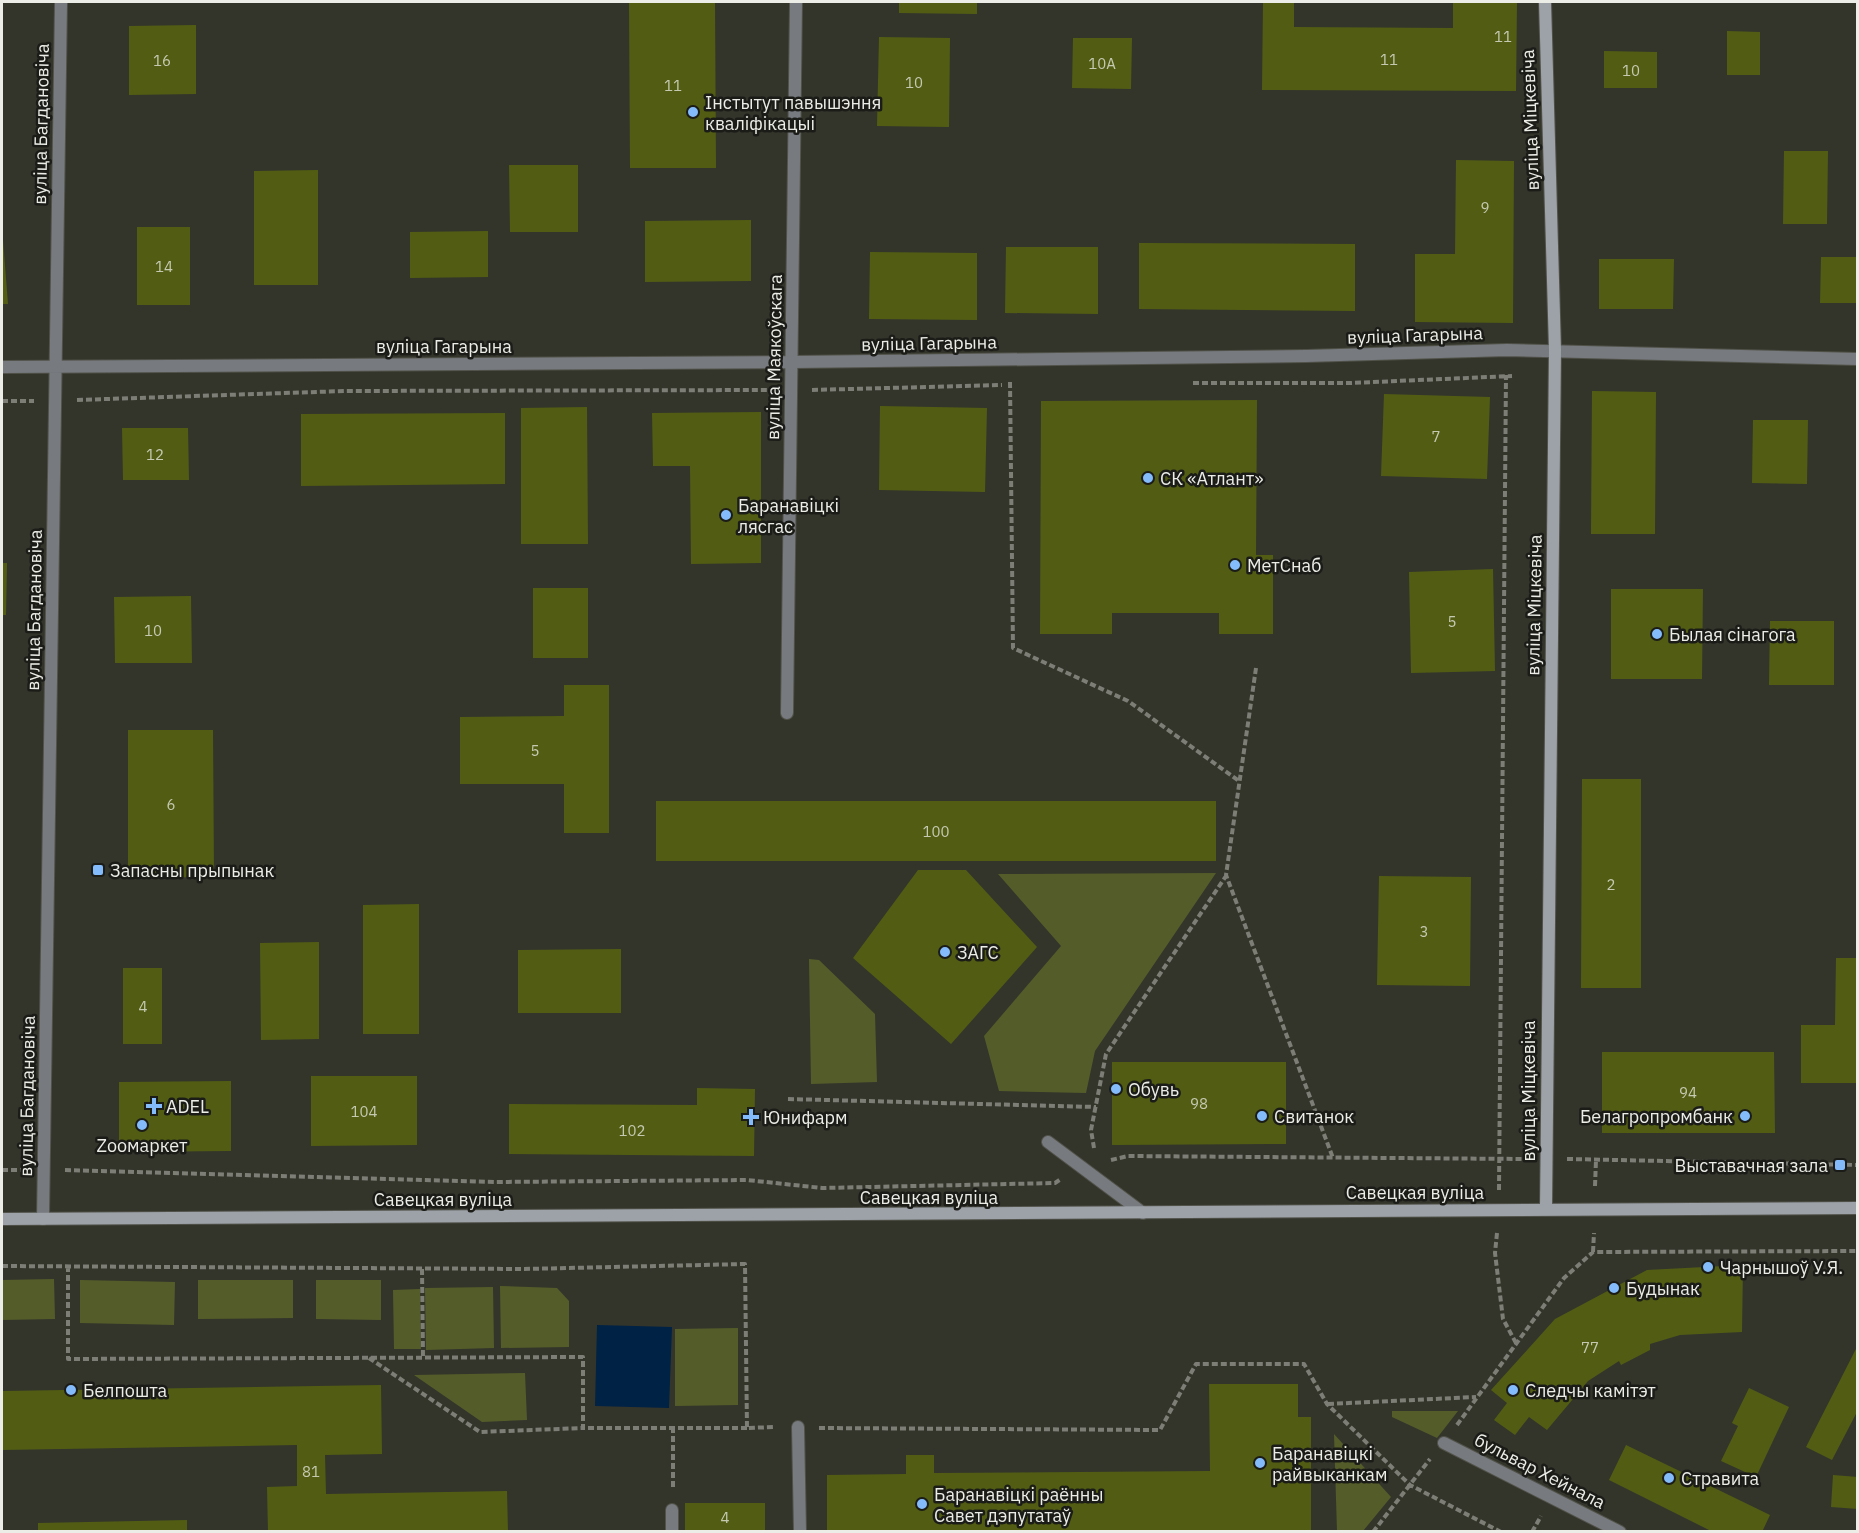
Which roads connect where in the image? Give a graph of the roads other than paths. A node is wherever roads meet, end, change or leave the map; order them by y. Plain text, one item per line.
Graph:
1 (61, 2) edge
2 (796, 2) edge
3 (1545, 2) edge
4 (1555, 350) junction
5 (1857, 358) edge
6 (792, 362) junction
7 (55, 366) junction
8 (2, 367) edge
9 (787, 714) dead end
10 (1048, 1142) dead end
11 (1857, 1208) edge
12 (1546, 1209) junction
13 (1143, 1213) junction
14 (2, 1219) edge
15 (43, 1219) junction
16 (798, 1427) road end
17 (1444, 1443) road end
18 (672, 1510) road end
19 (672, 1532) edge
20 (800, 1532) edge
21 (1620, 1532) edge

1 - 7 street, вуліца Багдановіча
2 - 6 street, вуліца Маякоўскага
3 - 4 main road, вуліца Міцкевіча
4 - 5 street, вуліца Гагарына
4 - 6 street, вуліца Гагарына
4 - 12 main road, вуліца Міцкевіча
6 - 7 street, вуліца Гагарына
6 - 9 street, вуліца Маякоўскага
7 - 8 street, вуліца Гагарына
7 - 15 street, вуліца Багдановіча
10 - 13 street
11 - 12 main road, Савецкая вуліца
12 - 13 main road, Савецкая вуліца
13 - 15 main road, Савецкая вуліца
14 - 15 main road, Савецкая вуліца
16 - 20 street
17 - 21 street, бульвар Хейнала
18 - 19 street

